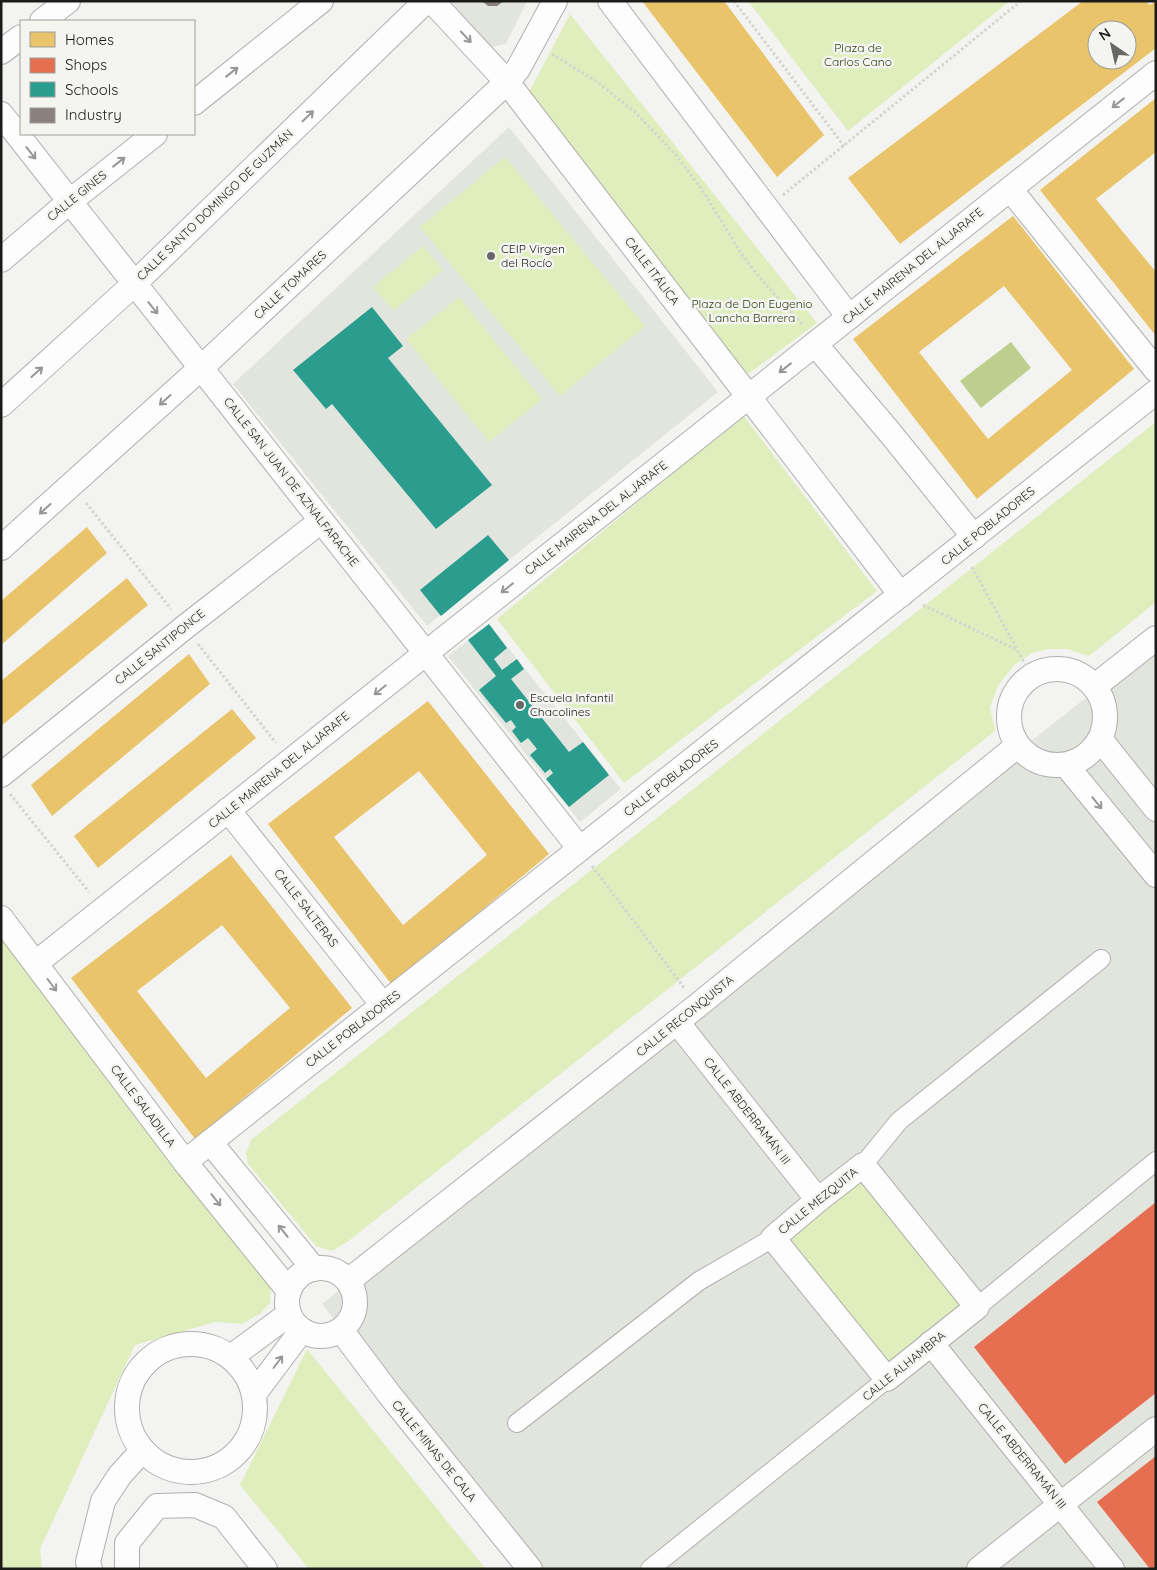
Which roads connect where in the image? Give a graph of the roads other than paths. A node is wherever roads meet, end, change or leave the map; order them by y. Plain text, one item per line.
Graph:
1 (68, 1) edge
2 (321, 1) edge
3 (426, 1) edge
4 (432, 1) edge
5 (555, 1) edge
6 (610, 1) edge
7 (43, 20) edge
8 (20, 38) edge
9 (1, 52) edge
10 (1156, 73) edge
11 (507, 82) junction
12 (195, 102) edge
13 (1, 114) edge
14 (154, 135) edge
15 (1010, 189) junction
16 (69, 202) junction
17 (1, 260) edge
18 (134, 284) junction
19 (850, 316) junction
20 (817, 342) junction
21 (202, 367) junction
22 (1156, 370) edge
23 (1156, 392) edge
24 (748, 397) junction
25 (1, 405) edge
26 (321, 521) junction
27 (968, 542) junction
28 (1, 548) edge
29 (901, 595) junction
30 (1156, 638) edge
31 (426, 653) junction
32 (1095, 686) junction
33 (1100, 739) junction
34 (1017, 746) junction
35 (1066, 765) junction
36 (4, 783) edge
37 (228, 810) junction
38 (1156, 810) edge
39 (580, 850) junction
40 (1156, 875) edge
41 (1, 918) edge
42 (1102, 959) dead end
43 (36, 963) junction
44 (383, 1005) junction
45 (677, 1022) junction
46 (210, 1142) junction
47 (1156, 1160) edge
48 (185, 1162) junction
49 (863, 1165) junction
50 (818, 1200) junction
51 (773, 1238) junction
52 (314, 1269) junction
53 (348, 1281) junction
54 (289, 1291) junction
55 (977, 1307) junction
56 (296, 1322) junction
57 (341, 1330) junction
58 (931, 1344) junction
59 (231, 1357) junction
60 (888, 1379) junction
61 (254, 1394) junction
62 (517, 1423) dead end
63 (1156, 1429) edge
64 (142, 1451) junction
65 (1061, 1504) junction
66 (90, 1569) edge
67 (127, 1569) edge
68 (265, 1569) edge
69 (530, 1569) edge
70 (650, 1569) edge
71 (979, 1569) edge
72 (1112, 1569) edge

1 - 7 street
12 -> 2 street
18 -> 3 street, CALLE SANTO DOMINGO DE GUZMÁN
4 -> 11 street, CALLE ITÁLICA
5 - 11 street, CALLE TOMARES
6 - 19 street
8 - 9 street
10 -> 15 street, CALLE MAIRENA DEL ALJARAFE
11 - 21 street, CALLE TOMARES
11 - 24 street, CALLE ITÁLICA
13 -> 16 street, CALLE SAN JUAN DE AZNALFARACHE
16 -> 14 street, CALLE GINES
15 - 19 street, CALLE MAIRENA DEL ALJARAFE
15 - 22 street
16 - 17 street, CALLE GINES
16 - 18 street, CALLE SAN JUAN DE AZNALFARACHE
18 -> 21 street, CALLE SAN JUAN DE AZNALFARACHE
25 -> 18 street, CALLE SANTO DOMINGO DE GUZMÁN
19 - 20 street, CALLE MAIRENA DEL ALJARAFE
20 -> 24 street, CALLE MAIRENA DEL ALJARAFE
20 - 27 street
21 - 26 street, CALLE SAN JUAN DE AZNALFARACHE
21 -> 28 street, CALLE TOMARES
23 - 27 street, CALLE POBLADORES
24 - 29 street, CALLE ITÁLICA
24 -> 31 street, CALLE MAIRENA DEL ALJARAFE
26 - 31 street, CALLE SAN JUAN DE AZNALFARACHE
26 - 36 street, CALLE SANTIPONCE
27 - 29 street, CALLE POBLADORES
29 - 39 street, CALLE POBLADORES
30 - 32 street
31 -> 37 street, CALLE MAIRENA DEL ALJARAFE
31 - 39 street, CALLE SAN JUAN DE AZNALFARACHE
32 - 33 street
32 - 34 street
33 - 35 street
33 - 38 street
34 - 35 street
34 - 45 street, CALLE RECONQUISTA
35 -> 40 street
37 - 43 street, CALLE MAIRENA DEL ALJARAFE
37 - 44 street, CALLE SALTERAS
39 - 44 street, CALLE POBLADORES
41 - 43 street, CALLE SALADILLA
42 - 49 street, CALLE MEZQUITA
43 -> 48 street, CALLE SALADILLA
44 - 46 street, CALLE POBLADORES
45 - 50 street, CALLE ABDERRAMÁN III
45 - 53 street, CALLE RECONQUISTA
46 - 48 street, CALLE POBLADORES
52 -> 46 street
47 - 55 street, CALLE ALHAMBRA
48 -> 54 street, CALLE SALADILLA
49 - 50 street, CALLE MEZQUITA
49 - 55 street
50 - 51 street, CALLE MEZQUITA
51 - 60 street
51 - 62 street, CALLE MEZQUITA
52 - 53 street
52 - 54 street
53 - 57 street
54 - 56 street
55 - 58 street, CALLE ALHAMBRA
56 - 57 street
56 - 59 street
61 -> 56 street
57 - 69 street, CALLE MINAS DE CALA
58 - 60 street, CALLE ALHAMBRA
58 - 65 street, CALLE ABDERRAMÁN III
59 - 61 street
59 - 64 street
60 - 70 street, CALLE ALHAMBRA
61 - 64 street
63 - 65 street
64 - 66 street
65 - 71 street
65 - 72 street, CALLE ABDERRAMÁN III
67 - 68 street

